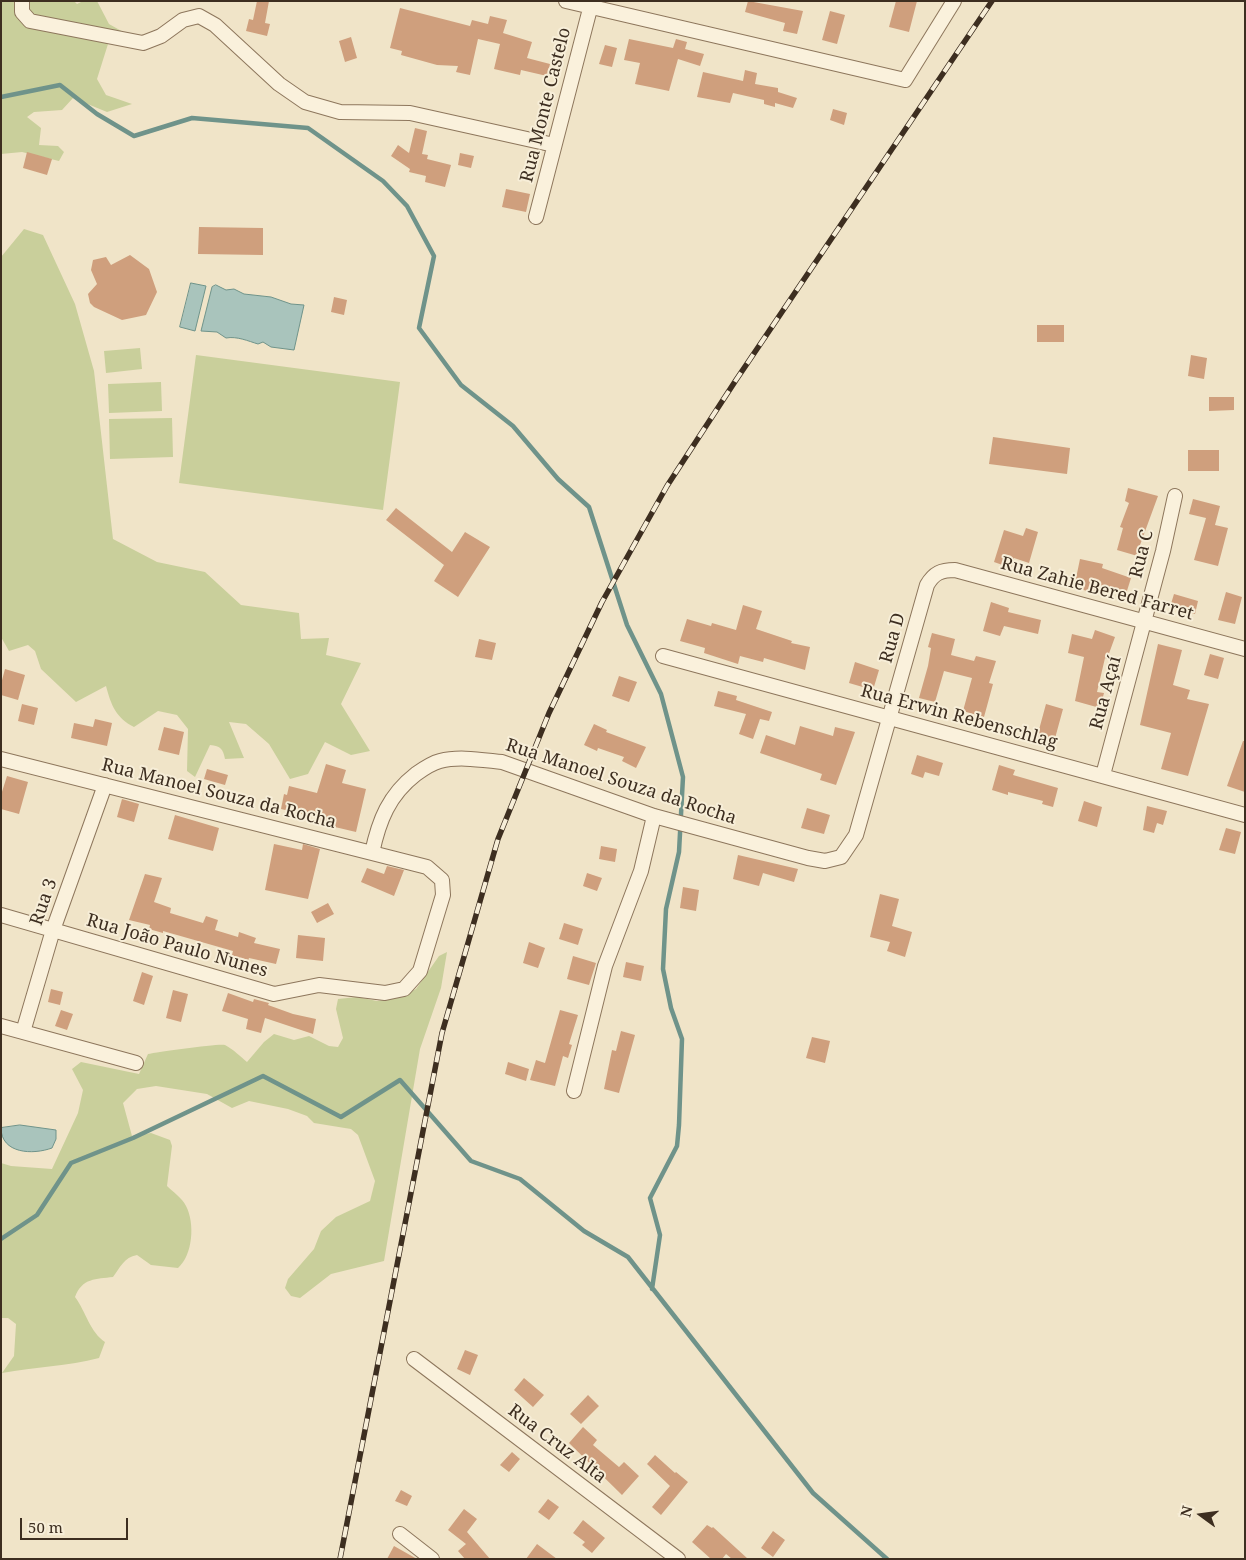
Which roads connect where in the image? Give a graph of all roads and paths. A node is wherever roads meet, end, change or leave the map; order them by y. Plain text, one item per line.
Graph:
1 (22, 1) edge
2 (566, 1) edge
3 (954, 1) edge
4 (591, 4) edge
5 (554, 145) junction
6 (536, 218) dead end
7 (1175, 496) dead end
8 (938, 572) joint
9 (1144, 621) junction
10 (1245, 649) edge
11 (663, 656) dead end
12 (890, 717) junction
13 (1, 759) edge
14 (1103, 775) junction
15 (105, 785) junction
16 (1245, 815) edge
17 (654, 816) junction
18 (372, 853) junction
19 (1, 914) edge
20 (53, 930) junction
21 (1, 1026) edge
22 (23, 1032) junction
23 (136, 1063) dead end
24 (574, 1091) dead end
25 (414, 1358) dead end
26 (400, 1534) dead end
27 (432, 1559) edge
28 (678, 1559) edge

1 - 5 street
2 - 4 street
3 - 4 street
4 - 5 street, Rua Monte Castelo
5 - 6 street, Rua Monte Castelo
7 - 9 street, Rua C
8 - 9 street, Rua Zahie Bered Farret
8 - 12 street, Rua D
9 - 10 street, Rua Zahie Bered Farret
9 - 14 street, Rua Açaí
11 - 12 street, Rua Erwin Rebenschlag
12 - 14 street, Rua Erwin Rebenschlag
12 - 17 street, Rua Manoel Souza da Rocha
13 - 15 street, Rua Manoel Souza da Rocha
14 - 16 street, Rua Erwin Rebenschlag
15 - 18 street, Rua Manoel Souza da Rocha
15 - 20 street, Rua 3
17 - 18 street, Rua Manoel Souza da Rocha
17 - 24 street
18 - 20 street, Rua João Paulo Nunes
19 - 20 street, Rua João Paulo Nunes
20 - 22 street, Rua 3
21 - 22 street
22 - 23 street
25 - 28 street, Rua Cruz Alta
26 - 27 street

